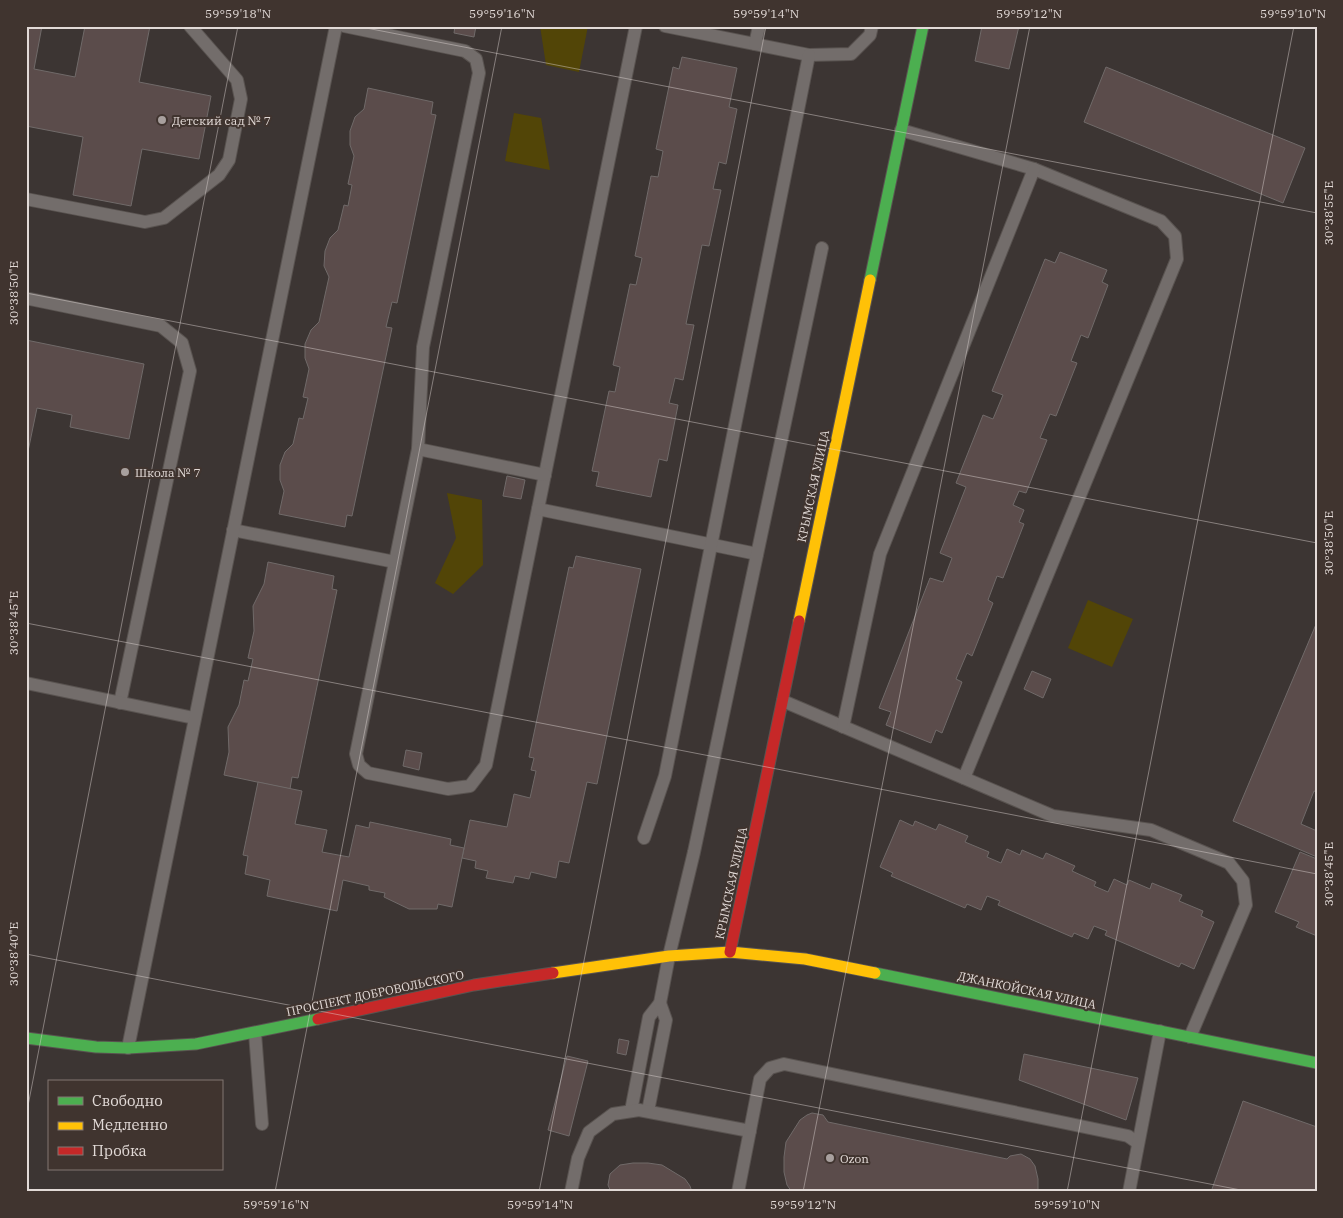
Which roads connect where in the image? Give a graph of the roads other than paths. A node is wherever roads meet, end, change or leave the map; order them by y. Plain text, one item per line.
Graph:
1 (190, 26) edge
2 (336, 26) edge
3 (344, 26) edge
4 (636, 26) edge
5 (665, 26) edge
6 (759, 26) edge
7 (872, 26) edge
8 (923, 26) edge
9 (755, 44) junction
10 (809, 55) junction
11 (901, 130) junction
12 (1034, 169) junction
13 (26, 199) edge
14 (822, 248) dead end
15 (26, 299) edge
16 (418, 449) junction
17 (545, 475) junction
18 (538, 509) junction
19 (233, 530) junction
20 (711, 544) junction
21 (757, 554) junction
22 (395, 562) junction
23 (26, 683) edge
24 (783, 701) junction
25 (120, 703) junction
26 (194, 718) junction
27 (843, 727) junction
28 (964, 778) junction
29 (644, 838) dead end
30 (730, 952) junction
31 (669, 956) junction
32 (660, 1003) junction
33 (1160, 1031) junction
34 (256, 1032) junction
35 (1190, 1037) junction
36 (26, 1038) edge
37 (128, 1048) junction
38 (1317, 1063) edge
39 (631, 1111) junction
40 (648, 1111) junction
41 (262, 1124) dead end
42 (750, 1131) junction
43 (1138, 1142) junction
44 (571, 1192) edge
45 (738, 1192) edge
46 (1129, 1192) edge

1 - 13 lane
2 - 19 lane
3 - 16 lane
4 - 17 lane
5 - 9 lane
6 - 9 lane
7 - 10 lane
8 - 11 street, КРЫМСКАЯ УЛИЦА
9 - 10 lane
10 - 20 lane
11 - 12 lane
11 - 24 street, КРЫМСКАЯ УЛИЦА
12 - 27 lane
12 - 28 lane
14 - 21 lane
15 - 25 lane
16 - 17 lane
16 - 22 lane
17 - 18 lane
18 - 20 lane
18 - 22 lane
19 - 22 lane
19 - 26 lane
20 - 21 lane
20 - 29 lane
21 - 31 lane
23 - 25 lane
24 - 27 lane
24 - 30 street, КРЫМСКАЯ УЛИЦА
25 - 26 lane
26 - 37 lane
27 - 28 lane
28 - 35 lane
30 - 31 street, ПРОСПЕКТ ДОБРОВОЛЬСКОГО
30 - 33 street, ДЖАНКОЙСКАЯ УЛИЦА
31 - 32 lane
31 - 34 street, ПРОСПЕКТ ДОБРОВОЛЬСКОГО
32 - 39 lane
32 - 40 lane
33 - 35 street, ДЖАНКОЙСКАЯ УЛИЦА
33 - 43 lane
34 - 37 street, ПРОСПЕКТ ДОБРОВОЛЬСКОГО
34 - 41 lane
35 - 38 street, ДЖАНКОЙСКАЯ УЛИЦА
36 - 37 street, ПРОСПЕКТ ДОБРОВОЛЬСКОГО
39 - 40 lane
39 - 44 lane
40 - 42 lane
42 - 43 lane
42 - 45 lane
43 - 46 lane

